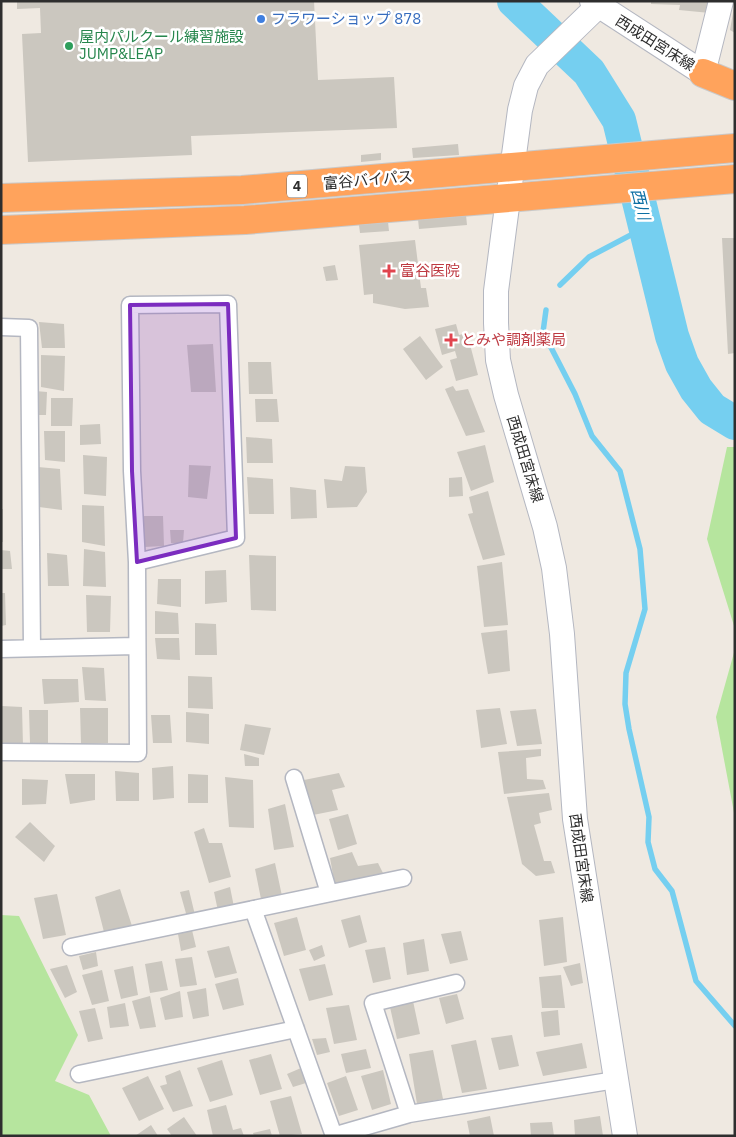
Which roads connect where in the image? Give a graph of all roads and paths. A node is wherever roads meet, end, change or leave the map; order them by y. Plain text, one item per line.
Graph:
1 (722, 1) edge
2 (591, 10) edge
3 (703, 73) junction
4 (735, 86) edge
5 (735, 148) edge
6 (512, 168) junction
7 (735, 179) edge
8 (1, 198) edge
9 (509, 199) junction
10 (1, 230) edge
11 (1, 327) edge
12 (136, 562) junction
13 (136, 646) junction
14 (32, 648) junction
15 (1, 649) edge
16 (1, 752) edge
17 (294, 778) dead end
18 (402, 878) dead end
19 (329, 893) junction
20 (253, 909) junction
21 (71, 946) dead end
22 (456, 983) dead end
23 (296, 1029) junction
24 (78, 1074) dead end
25 (614, 1080) junction
26 (409, 1114) junction
27 (333, 1136) edge
28 (625, 1136) edge

1 - 3 main road, 西成田宮床線
2 - 3 main road, 西成田宮床線
2 - 6 main road, 西成田宮床線
3 - 4 highway
5 - 6 highway, 富谷バイパス / 4
6 - 8 highway, 富谷バイパス / 4
6 - 9 main road, 西成田宮床線
7 - 9 highway, 富谷バイパス / 4
9 - 10 highway, 富谷バイパス / 4
9 - 25 main road, 西成田宮床線
11 - 14 street
12 - 12 street
12 - 13 street
13 - 14 street
13 - 16 street
14 - 15 street
17 - 19 street
18 - 19 street
19 - 20 street
20 - 21 street
20 - 23 street
22 - 26 street
23 - 24 street
23 - 27 street
25 - 26 street
25 - 28 main road, 西成田宮床線
26 - 27 street

